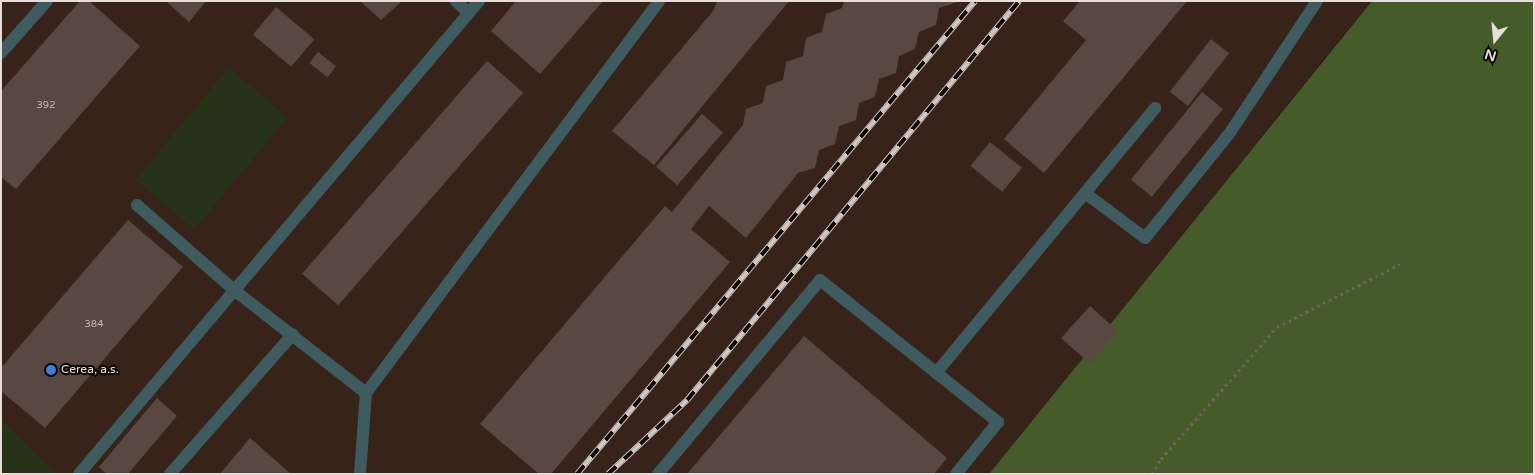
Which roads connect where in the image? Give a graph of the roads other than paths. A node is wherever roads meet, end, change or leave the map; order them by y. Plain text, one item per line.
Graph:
1 (46, 1) edge
2 (456, 1) edge
3 (479, 1) edge
4 (659, 1) edge
5 (1317, 1) edge
6 (469, 13) junction
7 (2, 50) edge
8 (1155, 108) dead end
9 (1085, 193) junction
10 (138, 205) dead end
11 (234, 290) junction
12 (293, 334) junction
13 (936, 373) junction
14 (366, 393) junction
15 (79, 474) edge
16 (170, 474) edge
17 (360, 474) edge
18 (658, 474) edge
19 (956, 474) edge

1 - 7 lane
2 - 6 lane
3 - 6 lane
4 - 14 lane
5 - 9 lane
6 - 11 lane
8 - 9 lane
9 - 13 lane
10 - 11 lane
11 - 12 lane
11 - 15 lane
12 - 14 lane
12 - 16 lane
13 - 18 lane
13 - 19 lane
14 - 17 lane

